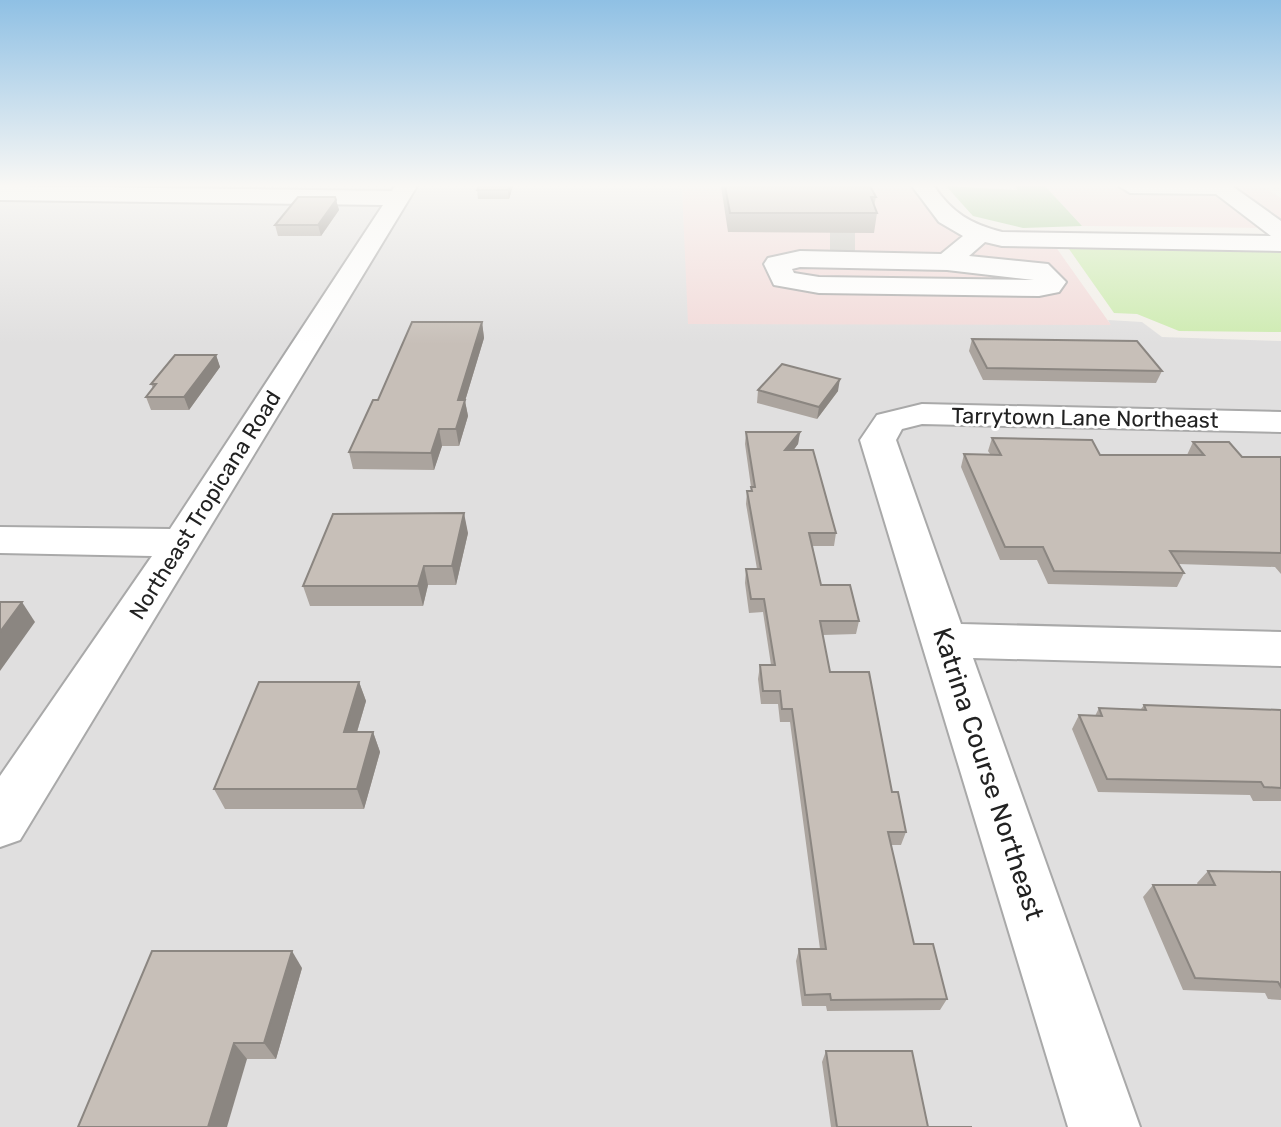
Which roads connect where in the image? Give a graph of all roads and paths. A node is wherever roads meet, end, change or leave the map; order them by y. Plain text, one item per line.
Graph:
1 (374, 239) edge
2 (830, 239) tunnel mouth
3 (857, 239) tunnel mouth
4 (975, 239) edge
5 (1000, 239) edge
6 (1281, 244) edge
7 (786, 260) junction
8 (918, 260) junction
9 (947, 262) junction
10 (937, 287) junction
11 (889, 422) joint
12 (1281, 422) edge
13 (0, 540) edge
14 (182, 543) junction
15 (943, 640) junction
16 (1281, 649) edge
17 (0, 822) edge
18 (1104, 1127) edge

1 - 14 street, Northeast Tropicana Road
2 - 7 street
3 - 8 street
4 - 9 street
5 - 6 street
7 - 8 street
7 - 10 street
8 - 9 street
8 - 10 street
9 - 10 street
11 - 12 street, Tarrytown Lane Northeast
11 - 15 street, Katrina Course Northeast
13 - 14 street
14 - 17 street, Northeast Tropicana Road
15 - 16 street
15 - 18 street, Katrina Course Northeast

